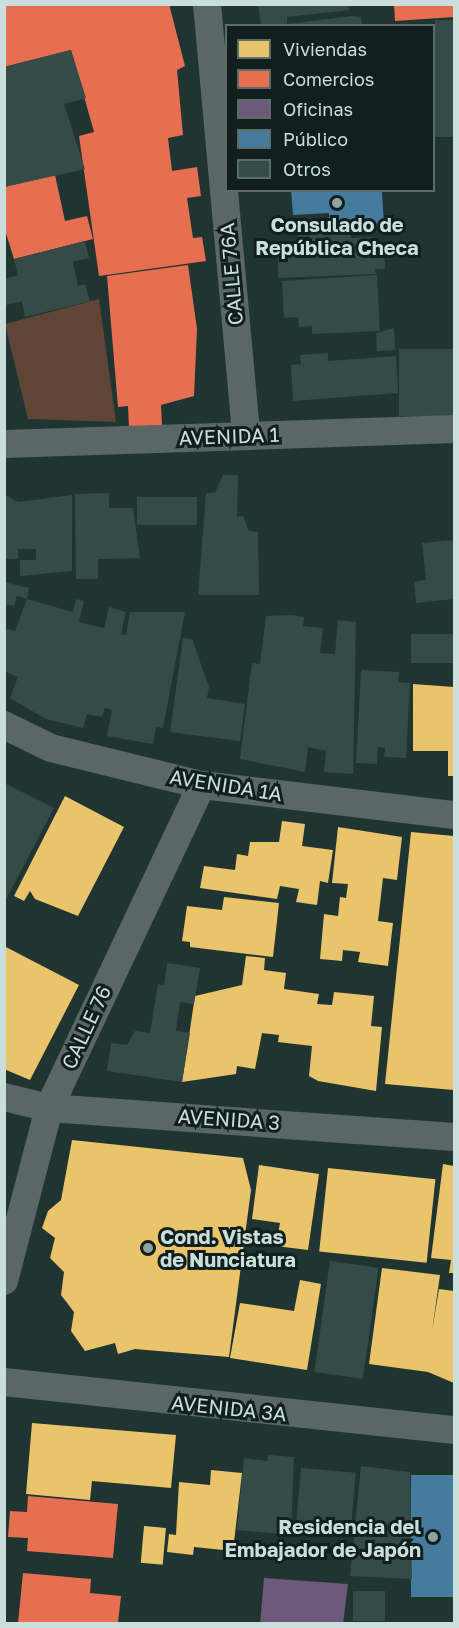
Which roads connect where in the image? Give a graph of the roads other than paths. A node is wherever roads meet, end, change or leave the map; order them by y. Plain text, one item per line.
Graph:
1 (207, 4) edge
2 (454, 429) edge
3 (246, 436) junction
4 (4, 444) edge
5 (4, 725) edge
6 (202, 785) junction
7 (454, 814) edge
8 (4, 1097) edge
9 (49, 1108) junction
10 (454, 1137) edge
11 (4, 1281) edge
12 (4, 1382) edge
13 (454, 1430) edge

1 - 3 street, CALLE 76A
2 - 3 street, AVENIDA 1
3 - 4 street, AVENIDA 1
5 - 6 street, AVENIDA 1A
6 - 7 street, AVENIDA 1A
6 - 9 street, CALLE 76
8 - 9 street, AVENIDA 3
9 - 10 street, AVENIDA 3
9 - 11 street, CALLE 76
12 - 13 street, AVENIDA 3A

